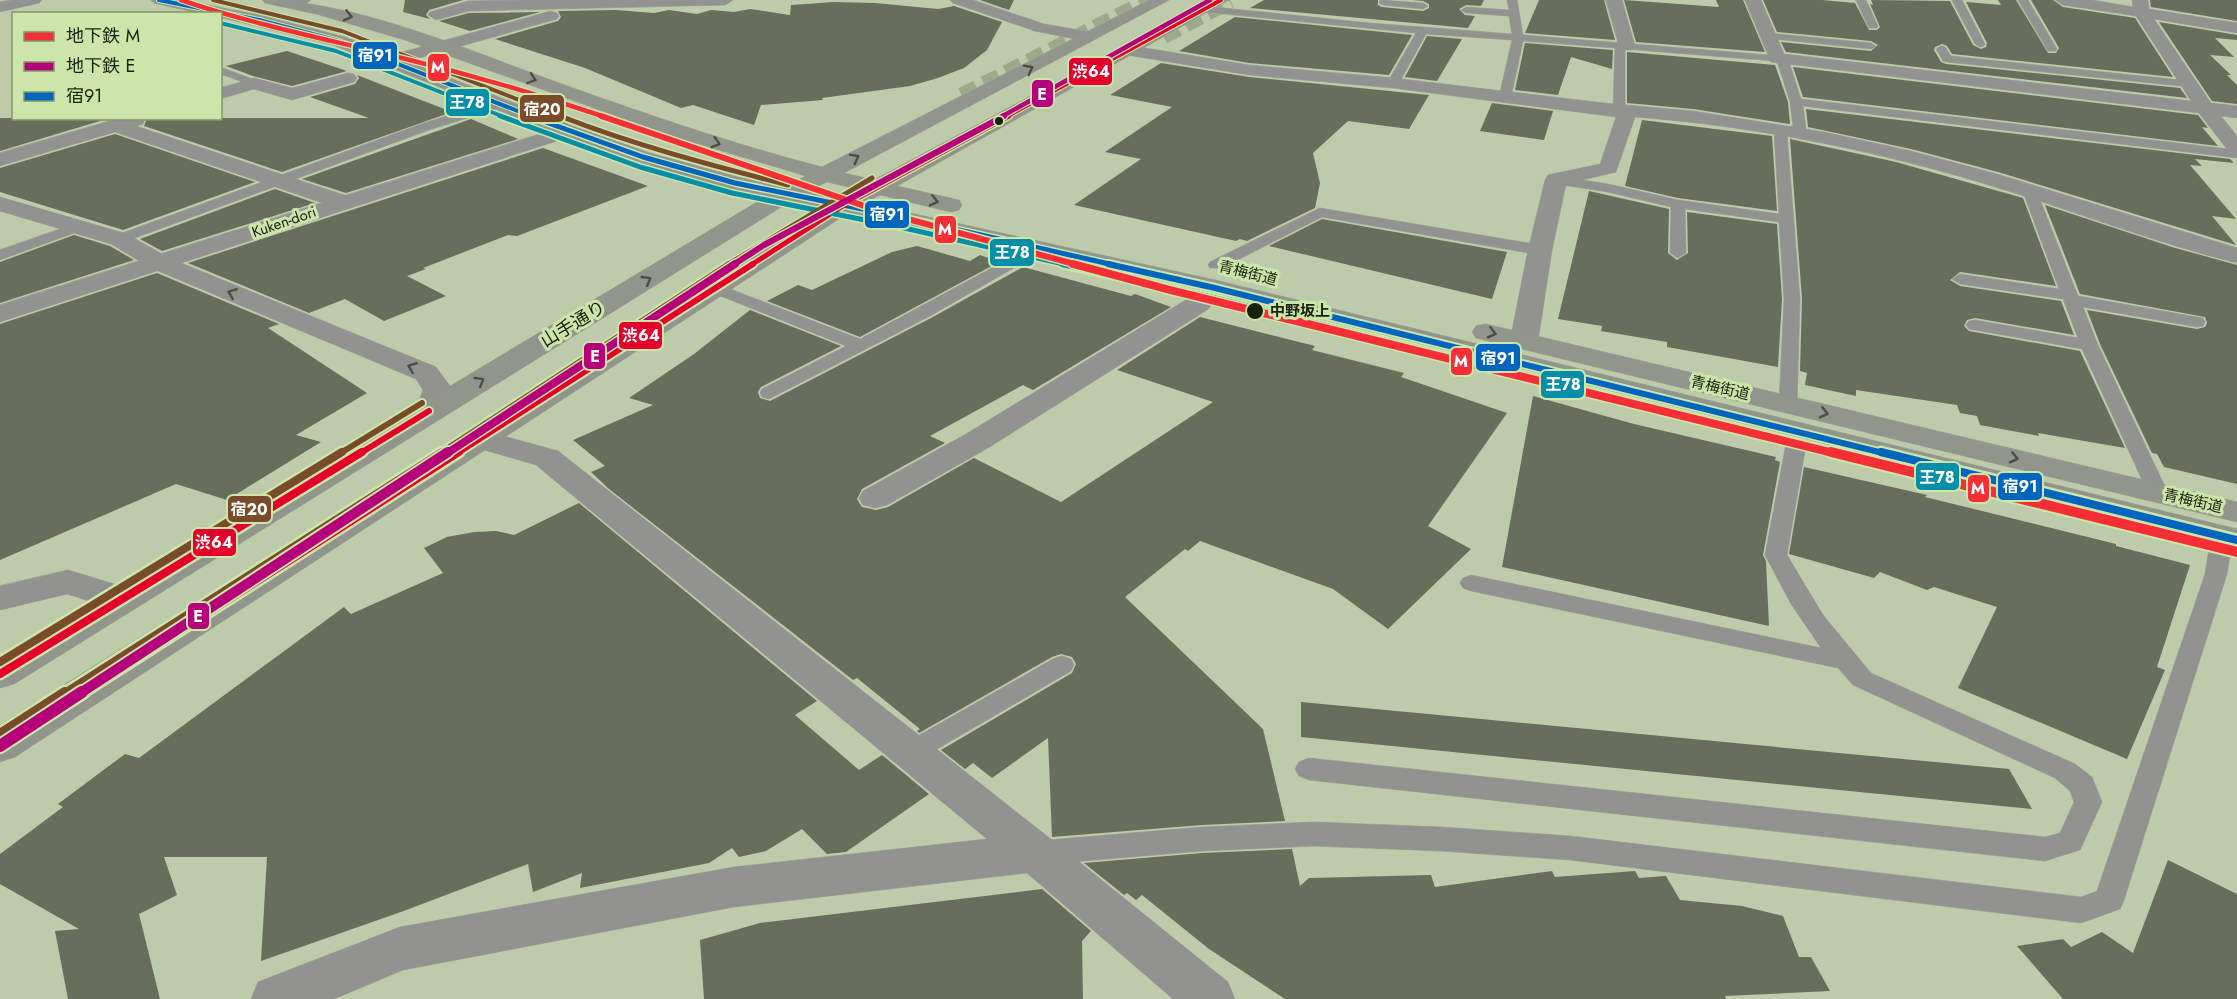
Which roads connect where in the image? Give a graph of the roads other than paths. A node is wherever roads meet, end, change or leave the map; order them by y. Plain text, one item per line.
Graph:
1 (34, 0) edge
2 (159, 0) edge
3 (303, 0) edge
4 (725, 0) edge
5 (958, 0) edge
6 (1161, 0) tunnel mouth
7 (1221, 0) edge
8 (1512, 0) edge
9 (1614, 0) edge
10 (1753, 0) edge
11 (1861, 0) edge
12 (1957, 0) edge
13 (2023, 0) edge
14 (2063, 0) edge
15 (276, 1) edge
16 (640, 1) edge
17 (599, 3) junction
18 (1423, 6) dead end
19 (0, 7) edge
20 (2141, 7) edge
21 (1204, 9) junction
22 (1466, 10) dead end
23 (1378, 11) edge
24 (215, 12) edge
25 (1514, 13) junction
26 (222, 14) edge
27 (436, 15) dead end
28 (1873, 26) dead end
29 (2237, 28) edge
30 (1423, 30) junction
31 (1768, 36) junction
32 (1090, 37) junction
33 (1518, 38) junction
34 (1980, 44) dead end
35 (1623, 46) junction
36 (1870, 46) dead end
37 (442, 47) junction
38 (1941, 49) dead end
39 (2052, 49) dead end
40 (1127, 50) junction
41 (1777, 58) junction
42 (391, 62) junction
43 (222, 71) edge
44 (348, 78) dead end
45 (254, 83) junction
46 (1393, 83) junction
47 (2190, 84) junction
48 (222, 93) edge
49 (1505, 97) junction
50 (1796, 102) junction
51 (498, 104) junction
52 (2205, 108) junction
53 (1619, 110) junction
54 (2237, 112) edge
55 (134, 120) edge
56 (116, 126) junction
57 (1787, 129) junction
58 (568, 131) junction
59 (2237, 149) edge
60 (2237, 154) edge
61 (0, 160) edge
62 (825, 173) junction
63 (279, 180) junction
64 (1556, 180) junction
65 (877, 187) junction
66 (2030, 192) junction
67 (785, 195) junction
68 (342, 202) junction
69 (0, 204) edge
70 (1678, 204) junction
71 (843, 206) junction
72 (1786, 219) junction
73 (80, 226) junction
74 (119, 239) junction
75 (1040, 248) junction
76 (1540, 250) junction
77 (1678, 253) dead end
78 (0, 255) edge
79 (2237, 256) edge
80 (683, 257) junction
81 (160, 263) junction
82 (1216, 277) junction
83 (727, 279) junction
84 (1960, 279) dead end
85 (2071, 297) junction
86 (0, 314) edge
87 (2197, 322) dead end
88 (1976, 325) dead end
89 (1524, 341) junction
90 (860, 345) junction
91 (2090, 345) junction
92 (769, 393) dead end
93 (1788, 404) junction
94 (430, 411) junction
95 (1798, 433) junction
96 (482, 439) junction
97 (2158, 493) junction
98 (875, 498) dead end
99 (2237, 512) edge
100 (2230, 538) edge
101 (1471, 583) dead end
102 (0, 598) edge
103 (121, 599) junction
104 (1844, 661) junction
105 (1062, 665) dead end
106 (0, 674) edge
107 (0, 746) edge
108 (912, 752) junction
109 (1309, 769) dead end
110 (1036, 853) junction
111 (276, 999) edge
112 (1210, 999) edge

1 - 19 street
2 - 24 main road, 青梅街道
3 - 15 street
4 - 16 street
5 - 32 street
6 - 32 main road, 山手通り
7 - 21 main road
8 - 25 lane
9 - 35 street
10 - 31 street
11 - 28 lane
12 - 34 lane
13 - 39 lane
14 - 20 street
15 -> 37 main road, 青梅街道
16 - 17 street
17 - 27 street
17 - 37 street
18 - 23 lane
20 - 29 street
20 - 47 street
21 - 23 lane
21 - 40 main road
22 - 25 lane
23 - 30 lane
25 - 33 lane
26 - 42 main road, 青梅街道
30 - 33 lane
30 - 46 lane
31 - 36 lane
31 - 41 street
62 -> 32 main road, 山手通り
33 - 35 lane
33 - 49 lane
35 - 41 lane
35 - 53 lane
37 - 42 street
37 -> 62 main road, 青梅街道
38 - 47 lane
40 - 46 street
40 - 65 main road
41 - 50 lane
41 - 52 street
42 - 51 main road, 青梅街道
43 - 45 lane
44 - 45 street
45 - 48 street
46 - 49 street
47 - 52 street
49 - 53 street
50 - 57 lane
50 - 60 lane
51 - 58 main road, 青梅街道
51 - 63 lane
52 - 54 street
52 - 59 street
53 - 57 street
53 - 64 street
55 - 56 street
56 - 61 street
56 - 63 street
57 - 66 street
57 - 72 lane
58 - 67 main road, 青梅街道
58 - 68 street, Kuken-dori
62 - 65 main road, 青梅街道
62 - 67 main road, 山手通り
63 - 68 street
63 - 74 lane
64 - 70 lane
64 - 76 street
65 - 71 main road
65 -> 82 main road, 青梅街道
66 - 79 street
66 - 85 lane
67 - 71 main road, 青梅街道
67 - 80 main road, 山手通り
68 - 81 street, Kuken-dori
69 - 73 street
70 - 72 lane
70 - 77 lane
71 - 75 main road, 青梅街道
71 - 83 main road
72 - 93 lane
73 - 74 street
73 - 78 lane
74 - 81 street
75 - 82 main road, 青梅街道
75 - 90 lane
76 - 82 lane
76 - 89 street
80 - 83 main road
94 -> 80 main road, 山手通り
81 - 86 street, Kuken-dori
94 -> 81 street
82 -> 89 main road, 青梅街道
82 - 95 main road, 青梅街道
82 - 98 street
83 - 90 lane
83 - 96 main road
84 - 85 lane
85 - 87 lane
85 - 91 lane
88 - 91 lane
89 - 93 main road, 青梅街道
90 - 92 lane
91 - 97 lane
93 -> 97 main road, 青梅街道
94 - 103 main road, 山手通り
95 - 100 main road, 青梅街道
95 - 104 lane
96 - 107 main road
96 - 108 street
97 - 99 main road, 青梅街道
100 - 110 lane
101 - 104 lane
102 - 103 street
103 - 106 main road, 山手通り
104 - 109 lane
105 - 108 lane
108 - 110 street
110 - 111 street
110 - 112 street

